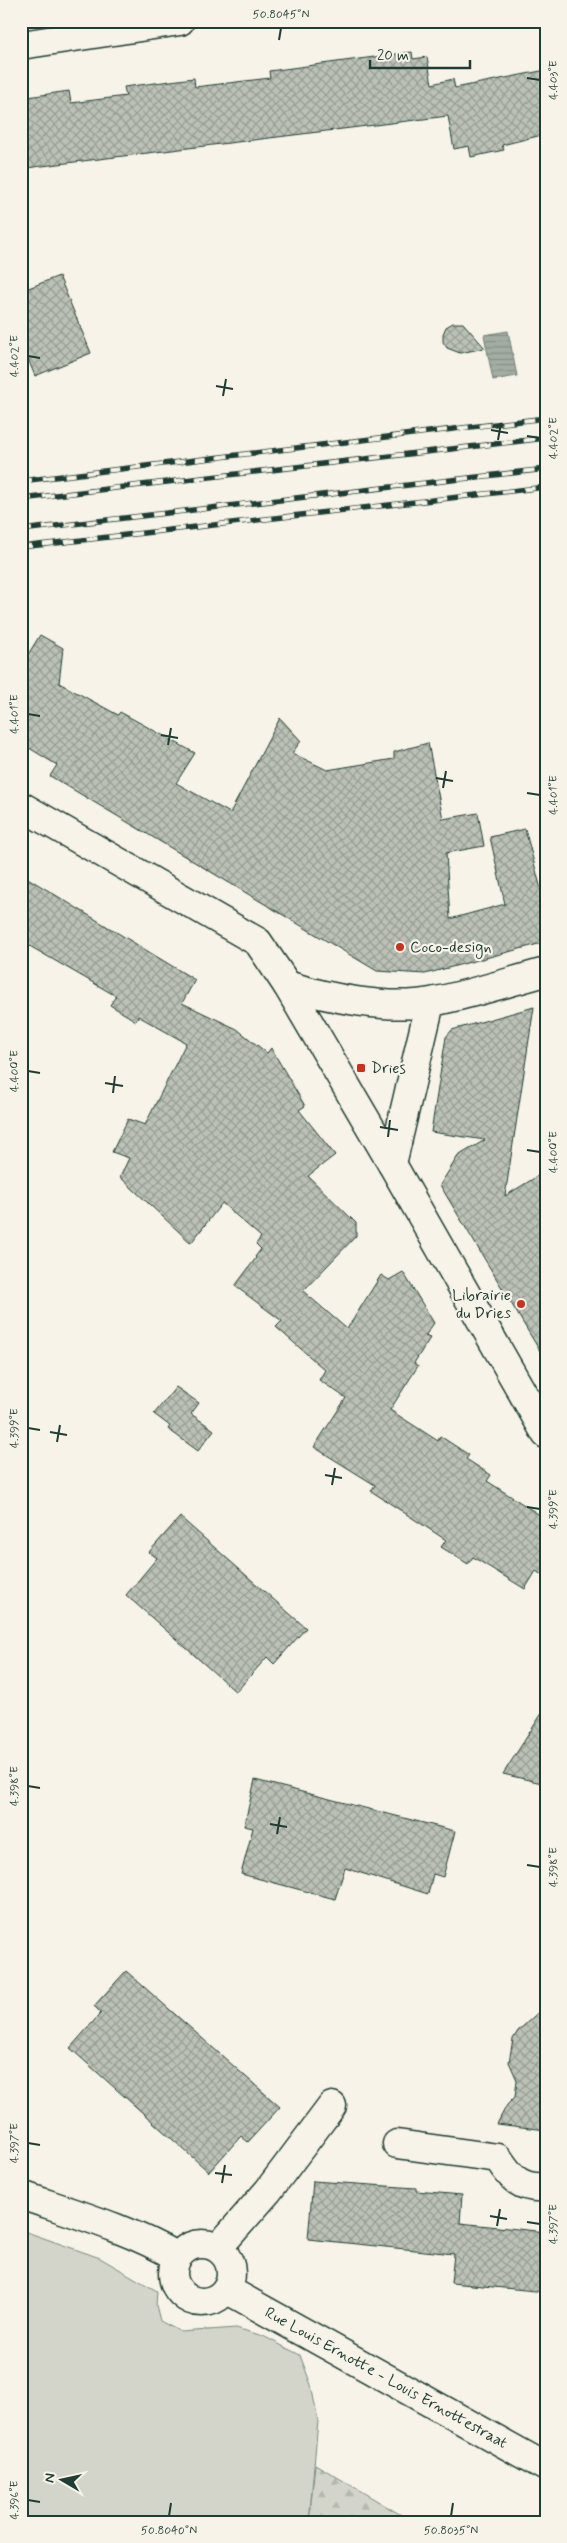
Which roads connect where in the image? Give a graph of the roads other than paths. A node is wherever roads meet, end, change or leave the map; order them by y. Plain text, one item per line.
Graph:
1 (180, 21) edge
2 (21, 45) edge
3 (21, 806) edge
4 (546, 972) edge
5 (287, 985) junction
6 (430, 1003) junction
7 (392, 1164) junction
8 (546, 1434) edge
9 (332, 2106) dead end
10 (397, 2144) dead end
11 (546, 2187) edge
12 (21, 2195) edge
13 (218, 2248) junction
14 (177, 2257) junction
15 (226, 2289) junction
16 (546, 2467) edge

1 - 2 street
3 - 5 street
4 - 6 street
5 - 6 street
5 - 7 street
6 - 7 street
7 - 8 street
9 - 13 street
10 - 11 street
12 - 14 street
13 - 14 street
13 - 15 street
14 - 15 street
15 - 16 street, Rue Louis Ernotte - Louis Ernottestraat

